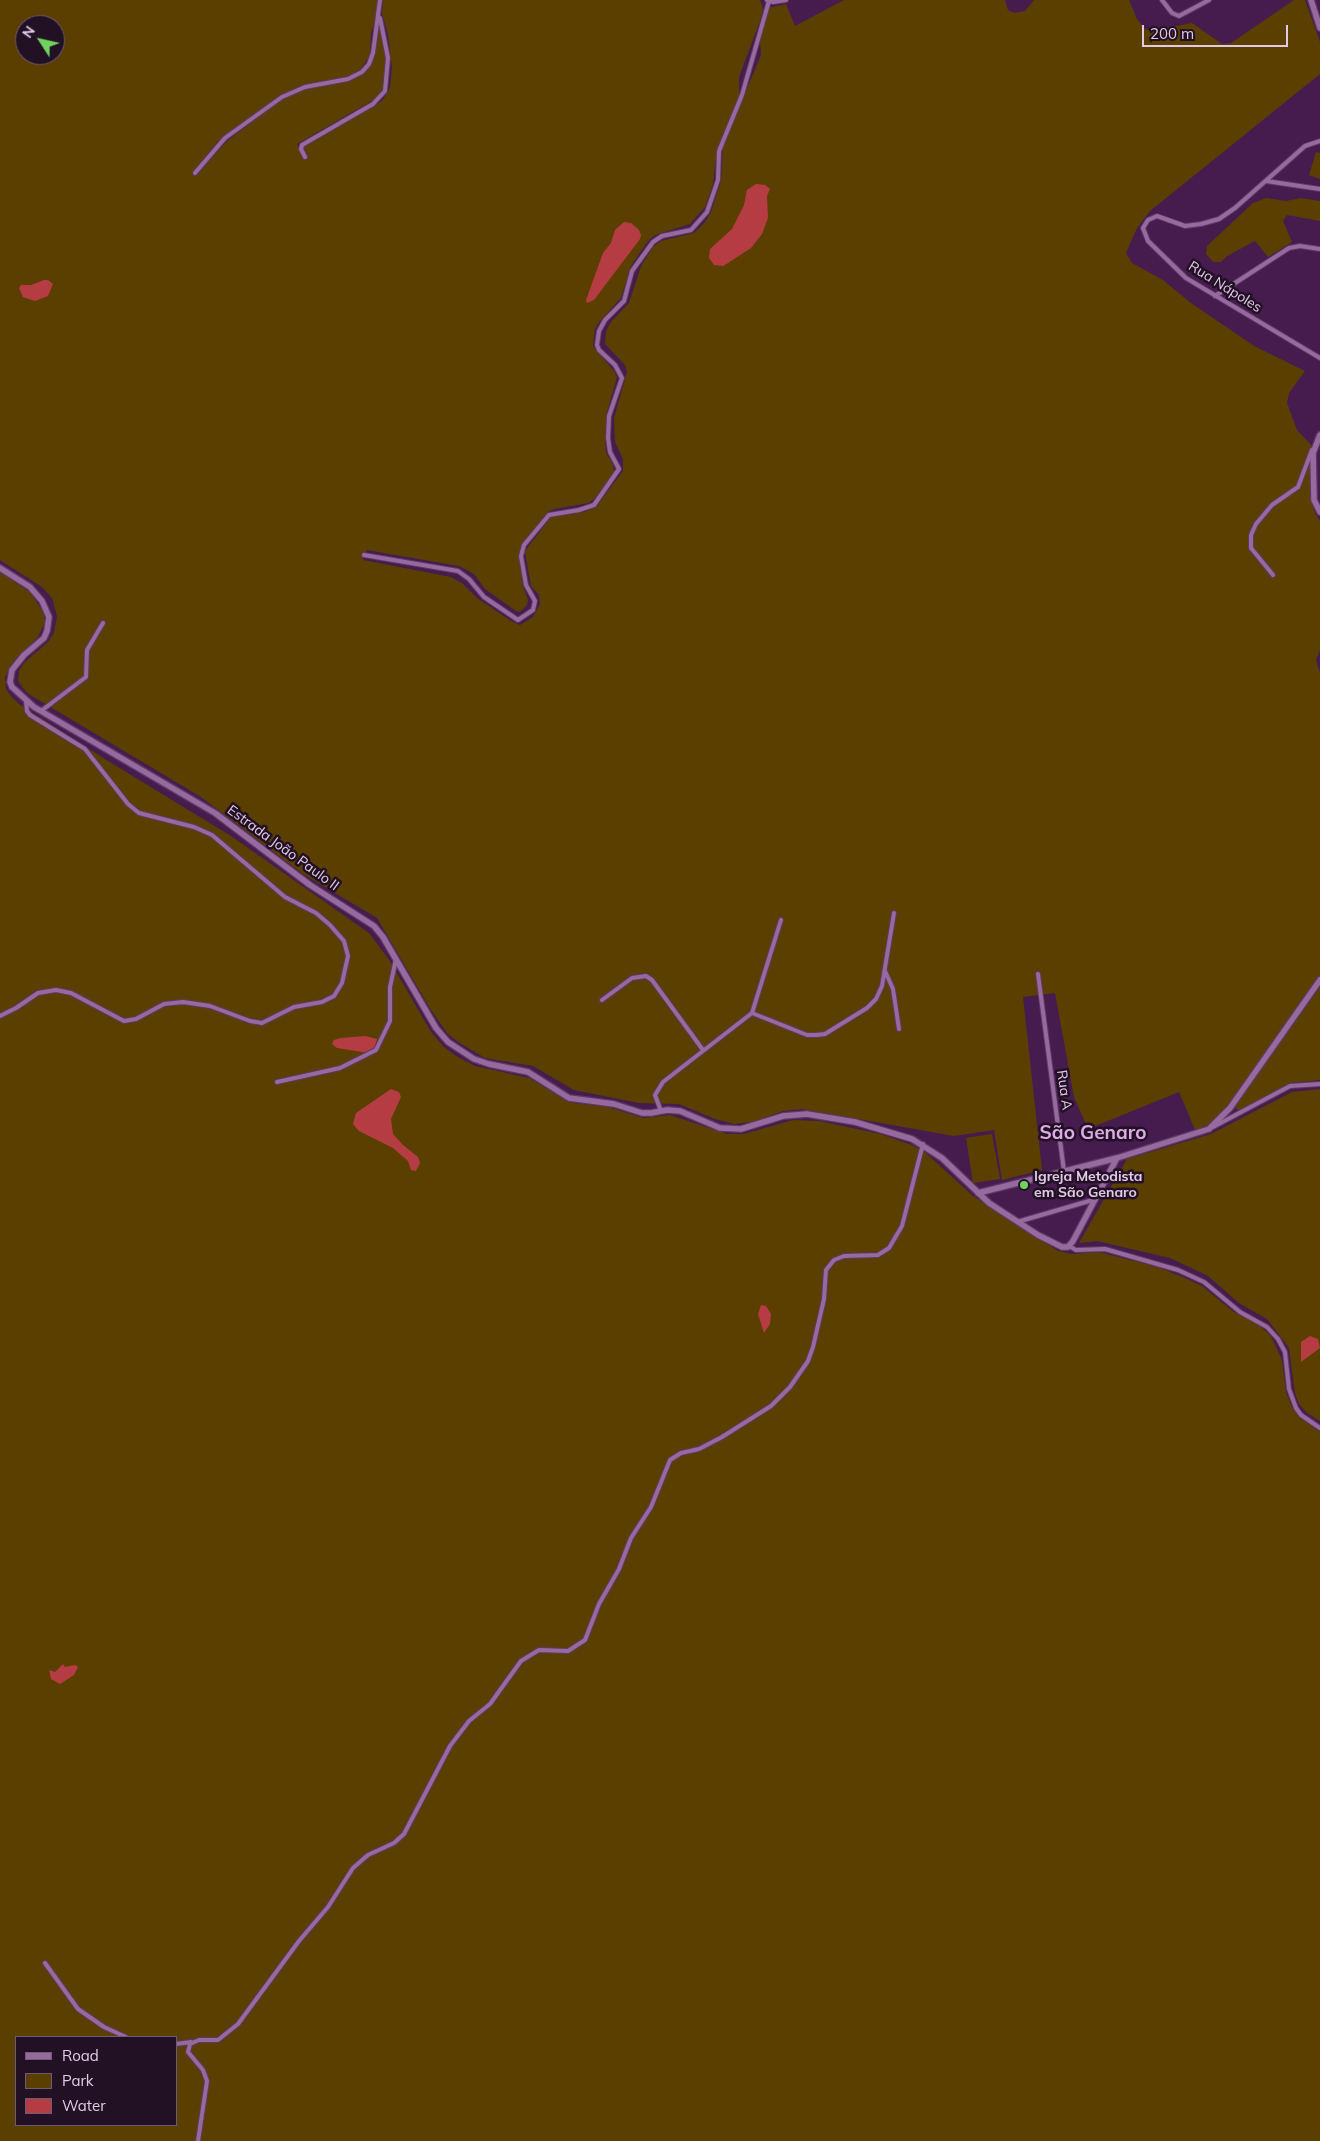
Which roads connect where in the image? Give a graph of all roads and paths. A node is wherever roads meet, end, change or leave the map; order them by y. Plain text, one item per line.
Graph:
1 (380, 0) edge
2 (786, 0) edge
3 (1162, 0) edge
4 (1209, 0) edge
5 (1311, 0) edge
6 (768, 1) edge
7 (379, 14) junction
8 (1320, 28) edge
9 (1320, 141) edge
10 (305, 157) dead end
11 (195, 173) dead end
12 (1266, 181) junction
13 (1320, 189) edge
14 (1320, 249) edge
15 (1215, 296) junction
16 (1320, 358) edge
17 (1320, 434) edge
18 (1315, 446) junction
19 (1320, 512) edge
20 (364, 555) dead end
21 (0, 568) edge
22 (1273, 575) dead end
23 (103, 623) dead end
24 (26, 701) junction
25 (41, 711) junction
26 (894, 913) dead end
27 (781, 920) dead end
28 (396, 959) junction
29 (885, 971) junction
30 (1038, 974) dead end
31 (1320, 980) edge
32 (602, 1000) dead end
33 (752, 1013) junction
34 (0, 1016) edge
35 (899, 1029) dead end
36 (703, 1050) junction
37 (277, 1082) dead end
38 (1320, 1084) edge
39 (661, 1111) junction
40 (1209, 1129) junction
41 (923, 1144) junction
42 (1117, 1158) junction
43 (1064, 1170) junction
44 (978, 1193) junction
45 (1096, 1199) junction
46 (1016, 1222) junction
47 (1070, 1246) junction
48 (1320, 1428) edge
49 (45, 1963) dead end
50 (124, 2036) edge
51 (193, 2042) junction
52 (178, 2044) edge
53 (198, 2141) edge

1 - 7 street
2 - 6 street
3 - 4 street
5 - 8 street
6 - 20 street
7 - 10 street
7 - 11 street
9 - 12 street
12 - 13 street
12 - 15 street, Rua Nápoles
14 - 15 street
15 - 16 street, Rua Nápoles
17 - 18 street
18 - 19 street
18 - 22 street
21 - 24 street, Estrada João Paulo II
23 - 25 street
24 - 25 street, Estrada João Paulo II
24 - 34 street
25 - 28 street, Estrada João Paulo II
26 - 29 street
27 - 33 street
28 - 37 street
28 - 39 street, Estrada João Paulo II
29 - 33 street
29 - 35 street
30 - 43 street, Rua A
31 - 40 street
32 - 36 street
33 - 36 street
36 - 39 street
38 - 40 street
39 - 41 street, Estrada João Paulo II
40 - 42 street
41 - 44 street, Estrada João Paulo II
41 - 51 street
42 - 43 street
42 - 45 street
43 - 44 street
44 - 46 street, Estrada João Paulo II
45 - 46 street
45 - 47 street
46 - 47 street, Estrada João Paulo II
47 - 48 street, Estrada João Paulo II
49 - 50 street
51 - 52 street
51 - 53 street

